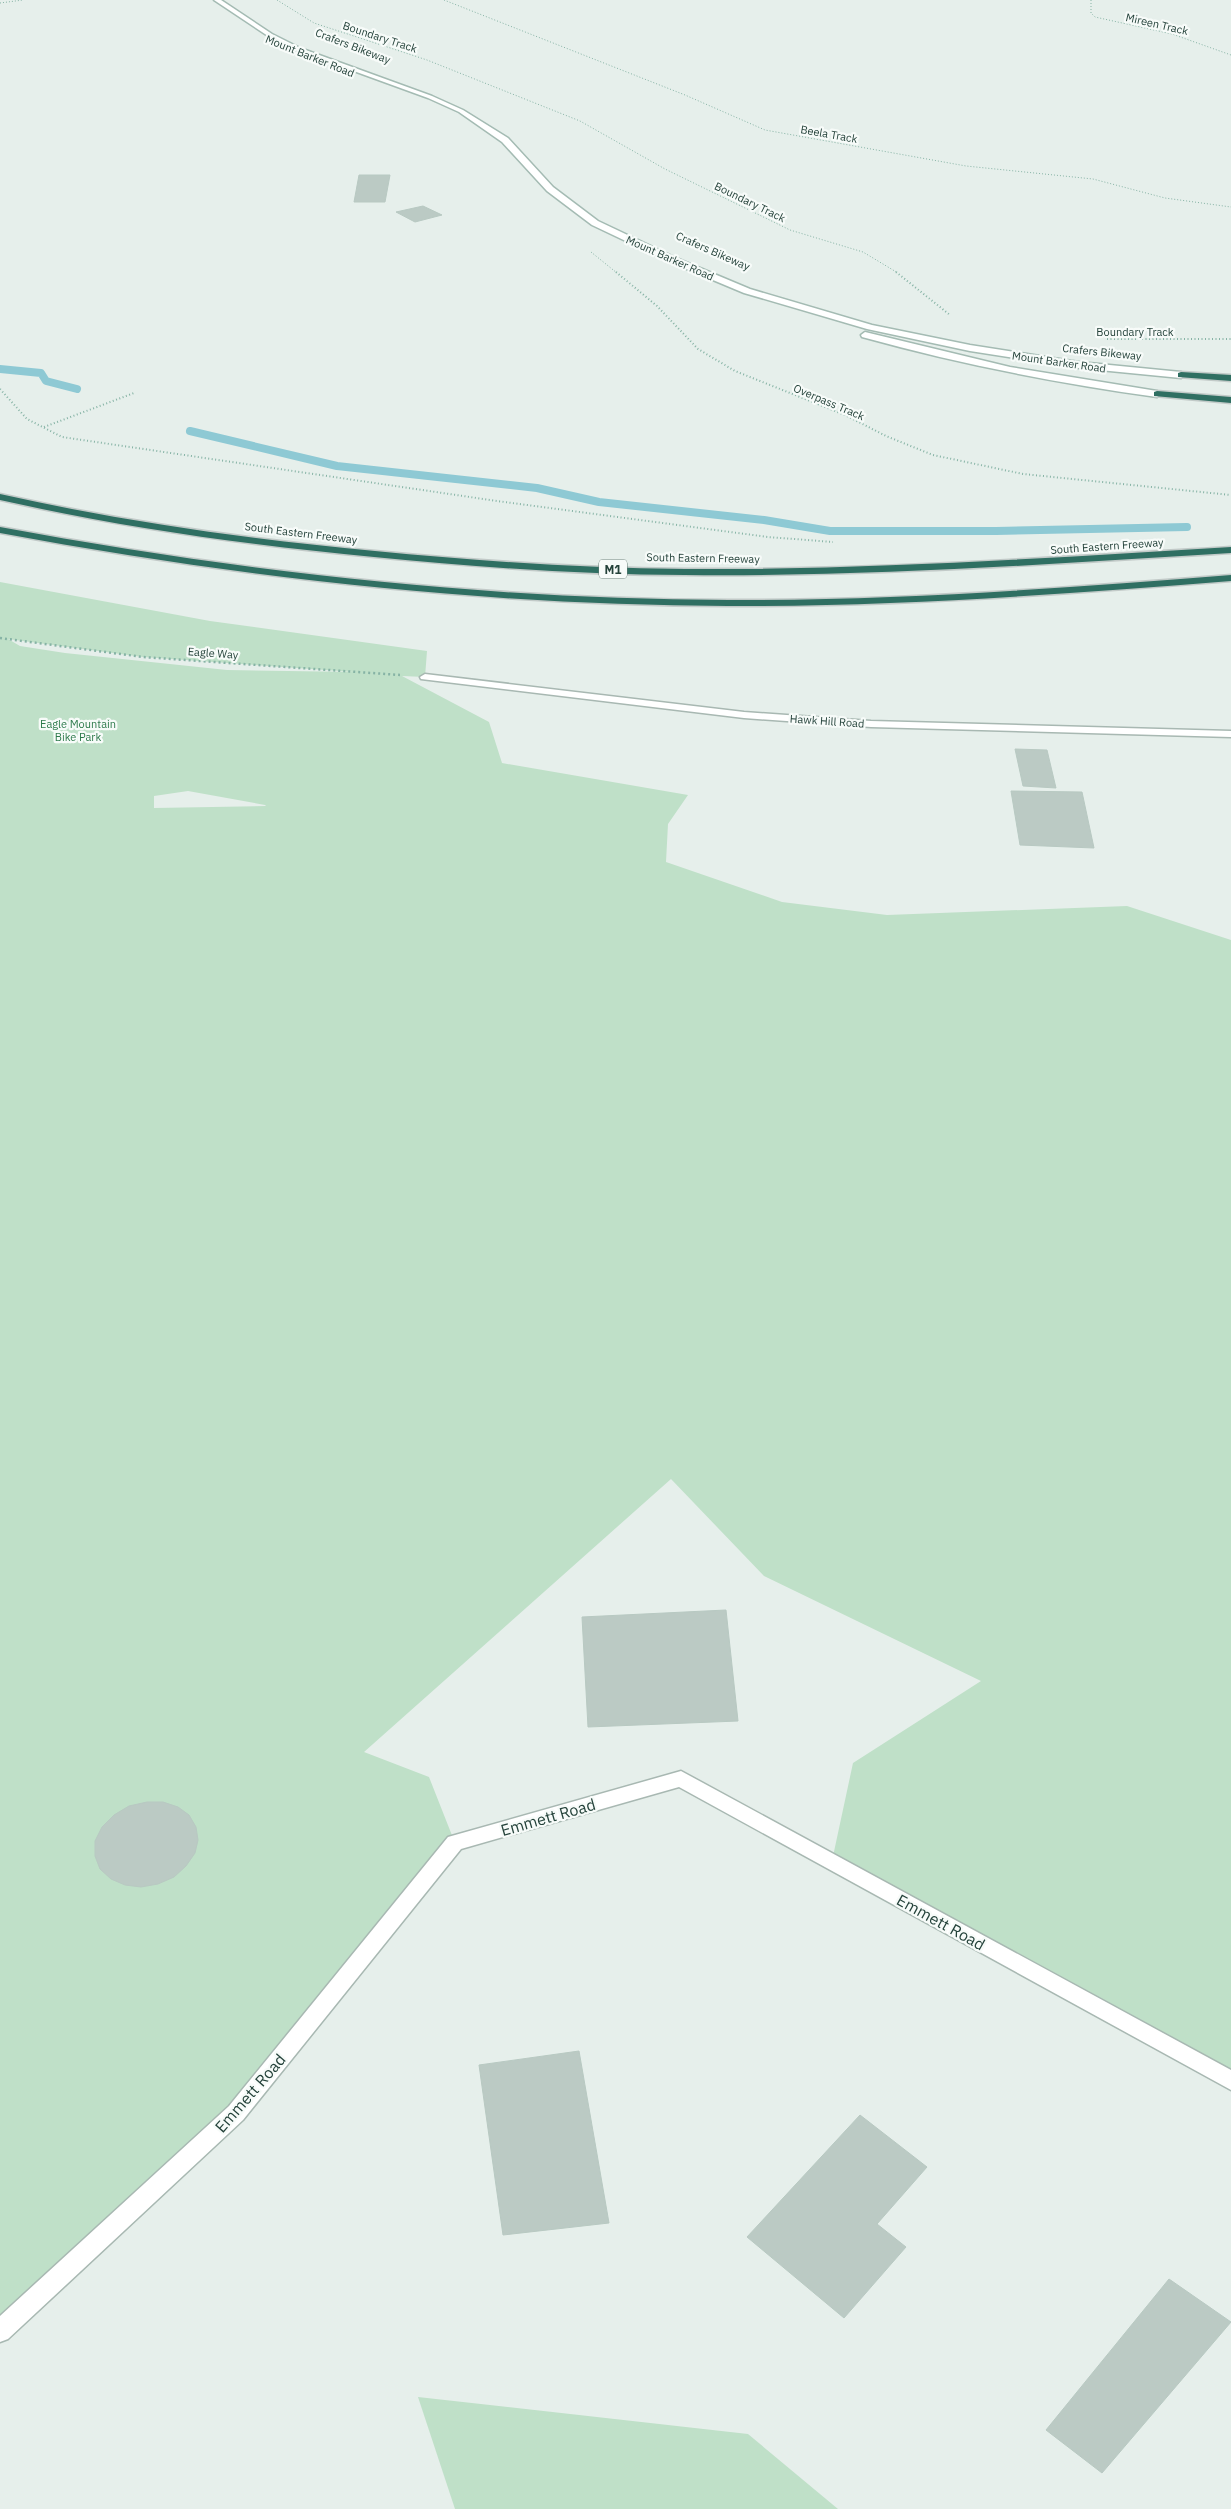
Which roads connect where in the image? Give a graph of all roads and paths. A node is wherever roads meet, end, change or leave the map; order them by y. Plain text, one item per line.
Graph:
1 (23, 0) edge
2 (206, 0) edge
3 (217, 0) edge
4 (277, 0) edge
5 (444, 0) edge
6 (1091, 0) edge
7 (0, 3) edge
8 (1231, 56) edge
9 (548, 199) dead end
10 (1231, 206) edge
11 (575, 220) dead end
12 (585, 247) dead end
13 (958, 317) dead end
14 (1231, 339) edge
15 (1104, 340) dead end
16 (1181, 375) joint
17 (1231, 378) edge
18 (0, 389) edge
19 (134, 393) dead end
20 (1157, 394) joint
21 (1231, 400) edge
22 (44, 427) junction
23 (1231, 495) edge
24 (0, 496) edge
25 (0, 530) edge
26 (836, 542) dead end
27 (1231, 550) edge
28 (1231, 578) edge
29 (0, 639) edge
30 (425, 677) joint
31 (1231, 734) edge
32 (1231, 2081) edge
33 (0, 2331) edge

1 - 7 path
2 - 9 main road, Mount Barker Road
3 - 16 main road, Mount Barker Road
4 - 13 path, Boundary Track
5 - 10 path, Beela Track
6 - 8 path, Mireen Track
11 - 20 main road, Mount Barker Road
12 - 23 path, Overpass Track
14 - 15 path, Boundary Track
16 - 17 highway
18 - 22 path
19 - 22 path
20 - 21 highway
22 - 26 path
24 - 27 highway, South Eastern Freeway / M1
25 - 28 highway
29 - 30 path, Eagle Way
30 - 31 main road, Hawk Hill Road
32 - 33 main road, Emmett Road

